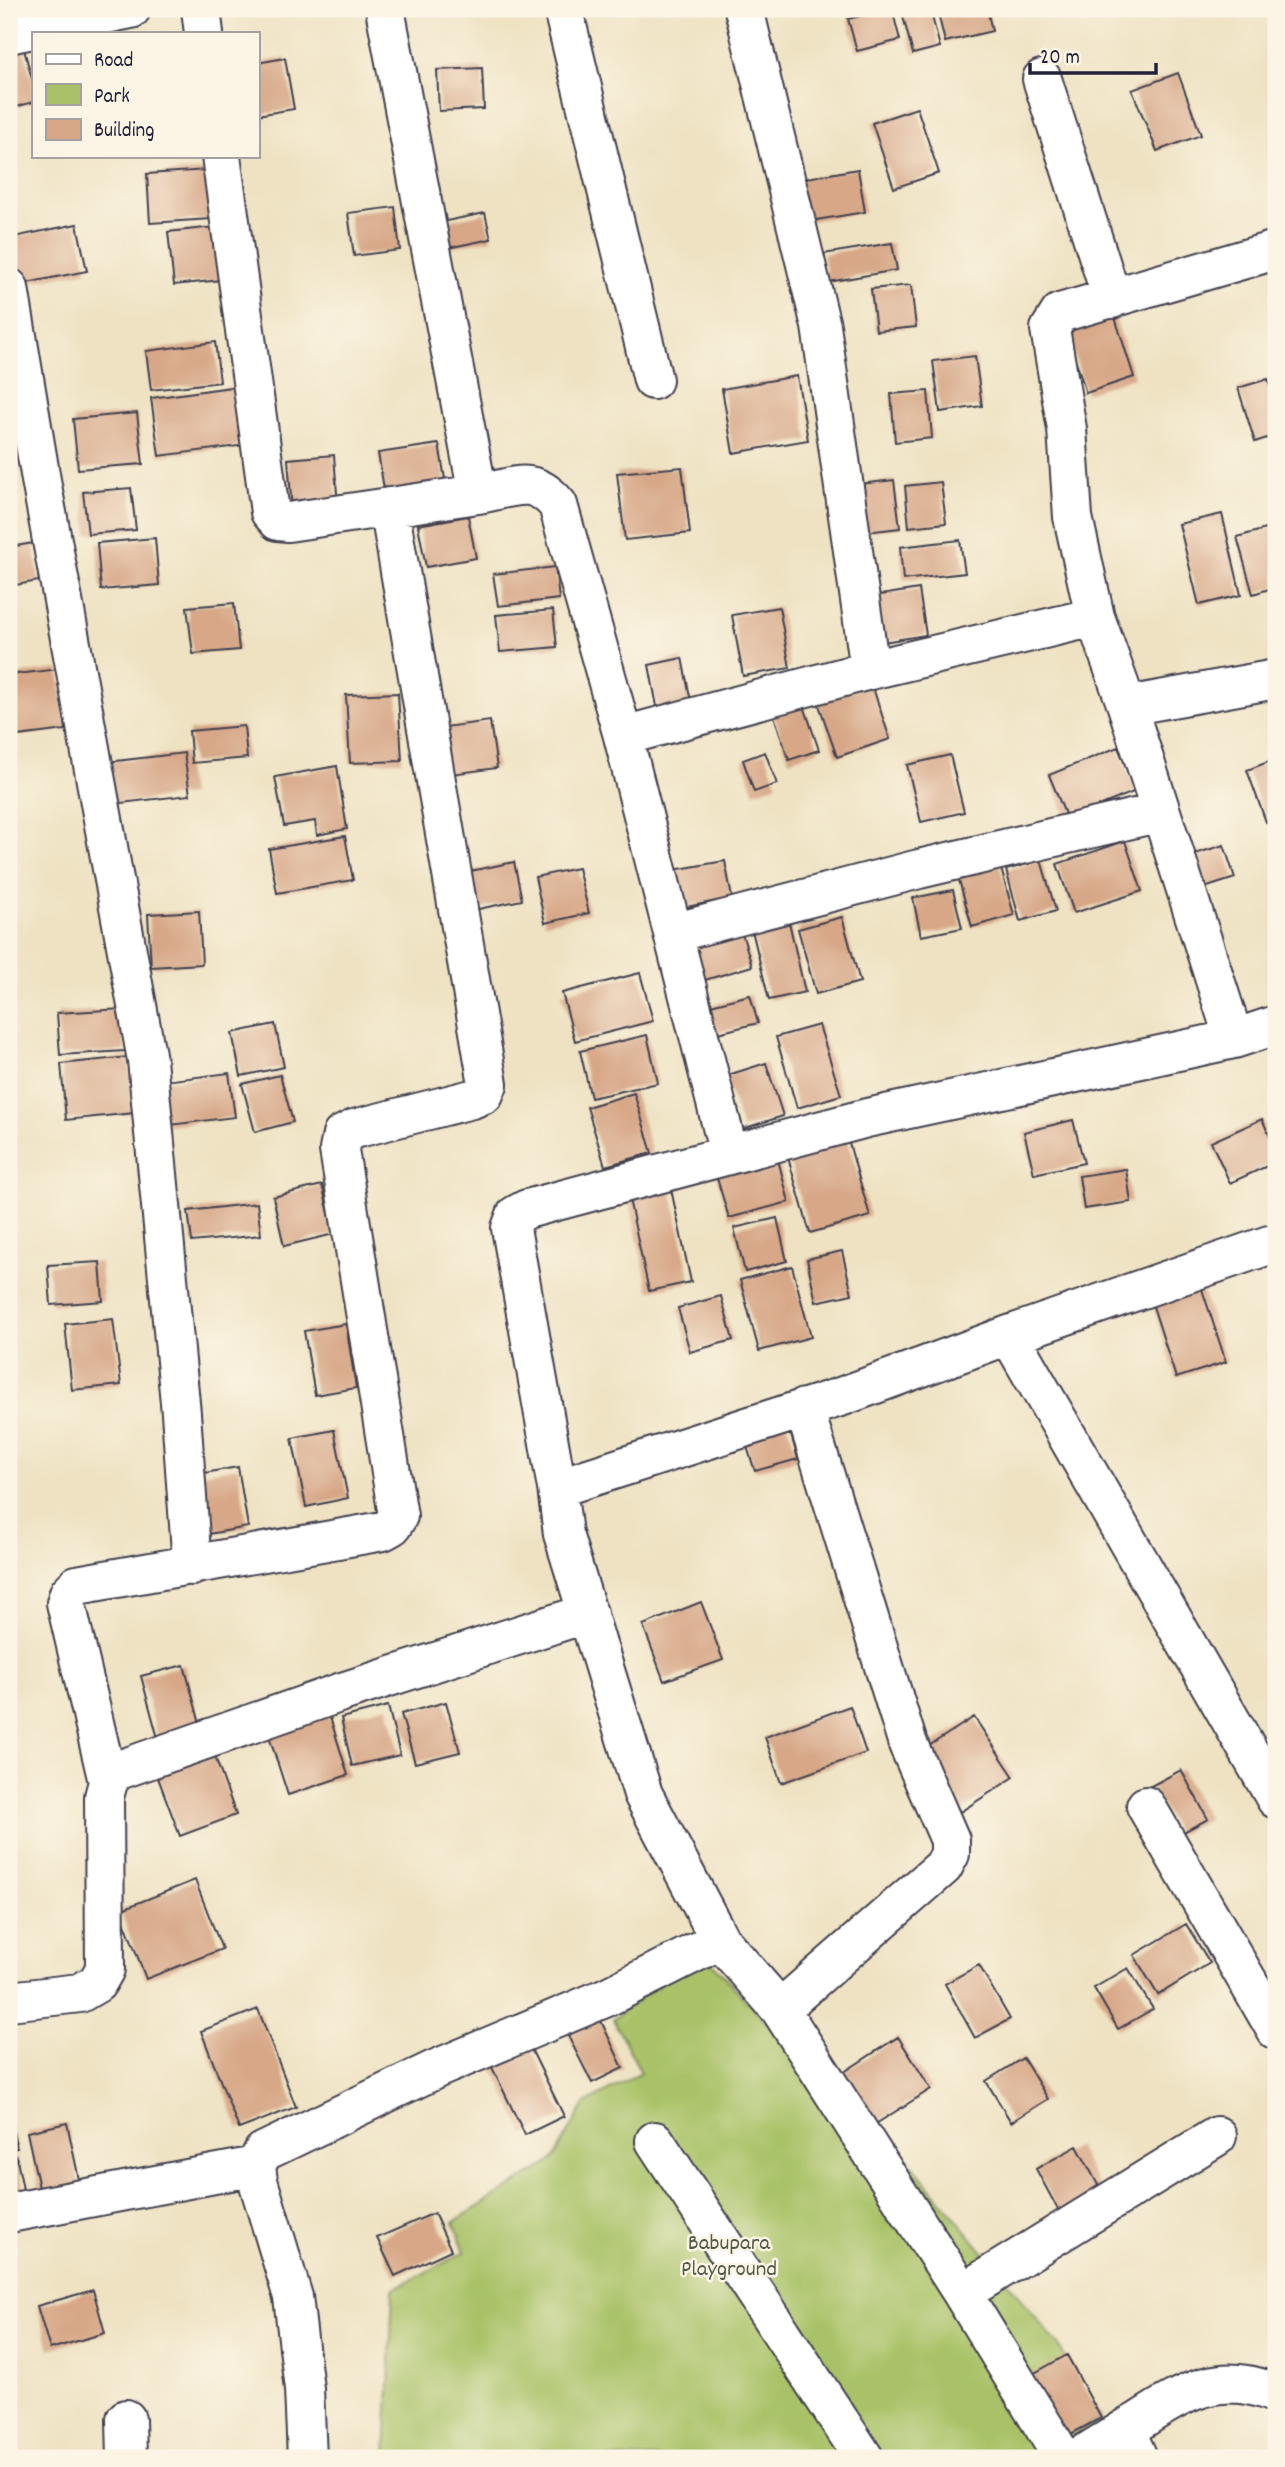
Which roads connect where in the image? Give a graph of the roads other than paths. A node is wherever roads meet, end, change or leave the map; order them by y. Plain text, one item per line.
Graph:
1 (131, 9) edge
2 (201, 9) edge
3 (385, 9) edge
4 (563, 9) edge
5 (744, 9) edge
6 (204, 32) edge
7 (9, 34) edge
8 (1042, 79) dead end
9 (221, 158) edge
10 (1276, 250) edge
11 (9, 288) edge
12 (1112, 299) junction
13 (653, 380) dead end
14 (478, 494) junction
15 (390, 507) junction
16 (1094, 617) junction
17 (870, 670) junction
18 (1276, 679) edge
19 (1127, 706) junction
20 (623, 736) junction
21 (1161, 812) junction
22 (673, 933) junction
23 (1276, 1025) edge
24 (1234, 1039) junction
25 (729, 1154) junction
26 (1269, 1245) dead end
27 (1009, 1335) junction
28 (804, 1408) junction
29 (557, 1488) junction
30 (192, 1566) junction
31 (588, 1613) junction
32 (108, 1782) junction
33 (1276, 1799) edge
34 (1146, 1806) dead end
35 (720, 1940) junction
36 (9, 2001) edge
37 (780, 2009) junction
38 (1276, 2030) edge
39 (1217, 2136) dead end
40 (655, 2141) dead end
41 (256, 2166) junction
42 (9, 2213) edge
43 (962, 2293) junction
44 (1276, 2394) edge
45 (126, 2419) dead end
46 (1132, 2444) edge
47 (127, 2458) edge
48 (307, 2458) edge
49 (864, 2458) edge
50 (1063, 2458) edge
51 (1078, 2458) edge

1 - 7 street
2 - 6 street
3 - 14 street
4 - 13 street
5 - 17 street
8 - 12 street
9 - 15 street
10 - 12 street
11 - 30 street
12 - 16 street
14 - 15 street
14 - 20 street
15 - 30 street
16 - 17 street
16 - 19 street
17 - 20 street
18 - 19 street
19 - 21 street
20 - 22 street
21 - 22 street
21 - 24 street
22 - 25 street
23 - 24 street
24 - 25 street
25 - 29 street
26 - 27 street
27 - 28 street
27 - 33 street
28 - 29 street
28 - 37 street
29 - 31 street
30 - 32 street
31 - 32 street
31 - 35 street
32 - 36 street
34 - 38 street
35 - 37 street
35 - 41 street
37 - 43 street
39 - 43 street
40 - 49 street
41 - 42 street
41 - 48 street
43 - 50 street
44 - 46 street
45 - 47 street
46 - 51 street

